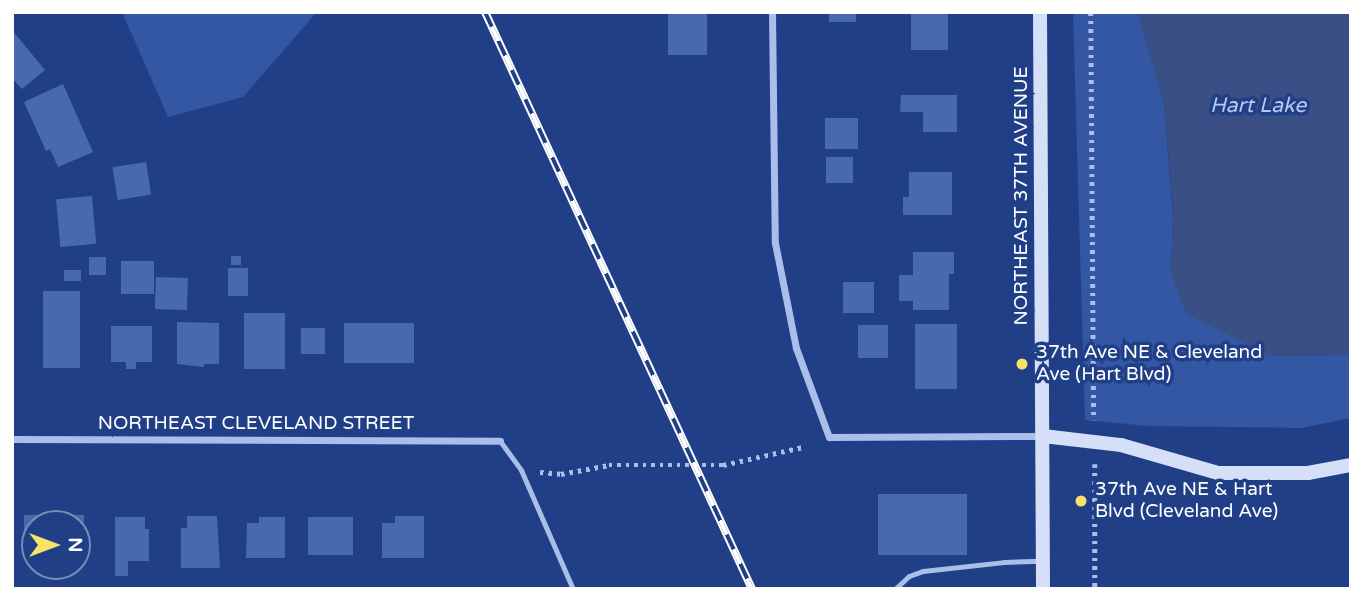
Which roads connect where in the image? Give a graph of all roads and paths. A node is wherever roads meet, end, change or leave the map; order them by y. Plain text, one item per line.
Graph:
1 (772, 12) edge
2 (1040, 12) edge
3 (1091, 12) edge
4 (1043, 436) junction
5 (12, 439) edge
6 (1094, 440) junction
7 (500, 442) joint
8 (803, 447) dead end
9 (1351, 465) edge
10 (521, 470) junction
11 (1042, 561) junction
12 (573, 589) edge
13 (895, 589) edge
14 (1043, 589) edge
15 (1096, 589) edge

1 - 4 street
2 - 4 street, NORTHEAST 37TH AVENUE
3 - 6 path
4 - 6 street
4 - 11 street, NORTHEAST 37TH AVENUE
5 - 7 street, NORTHEAST CLEVELAND STREET
6 - 9 street
6 - 15 path
7 - 10 lane
8 - 10 path
10 - 12 lane
11 - 13 lane
11 - 14 street, NORTHEAST 37TH AVENUE

